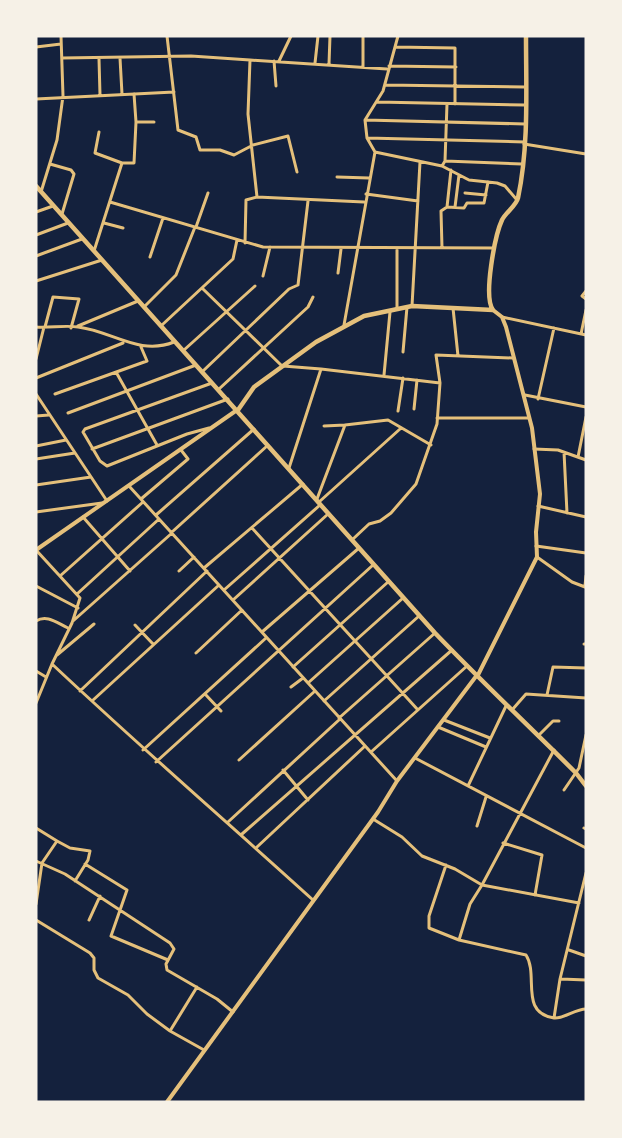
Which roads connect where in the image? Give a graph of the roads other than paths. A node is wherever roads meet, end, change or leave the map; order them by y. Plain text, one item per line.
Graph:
1 (61, 36) edge
2 (167, 36) edge
3 (291, 36) edge
4 (318, 36) edge
5 (330, 36) edge
6 (363, 36) edge
7 (398, 36) edge
8 (526, 36) edge
9 (61, 44) junction
10 (36, 47) edge
11 (395, 47) junction
12 (170, 56) junction
13 (62, 58) junction
14 (120, 58) junction
15 (99, 59) junction
16 (250, 60) junction
17 (274, 61) junction
18 (279, 61) junction
19 (315, 63) junction
20 (329, 65) junction
21 (363, 67) junction
22 (388, 67) junction
23 (456, 67) junction
24 (385, 85) junction
25 (276, 86) dead end
26 (455, 86) junction
27 (525, 87) junction
28 (174, 92) junction
29 (122, 94) junction
30 (134, 94) junction
31 (100, 95) junction
32 (63, 96) junction
33 (36, 99) edge
34 (377, 102) junction
35 (447, 104) junction
36 (455, 104) junction
37 (525, 105) junction
38 (365, 120) junction
39 (136, 122) junction
40 (154, 122) dead end
41 (446, 122) junction
42 (525, 124) junction
43 (99, 132) dead end
44 (367, 138) junction
45 (445, 140) junction
46 (524, 143) junction
47 (253, 145) junction
48 (375, 152) junction
49 (586, 154) edge
50 (444, 161) junction
51 (420, 162) junction
52 (122, 163) junction
53 (50, 164) junction
54 (522, 164) junction
55 (442, 166) junction
56 (451, 170) junction
57 (297, 172) dead end
58 (459, 175) junction
59 (338, 177) dead end
60 (369, 178) junction
61 (488, 182) junction
62 (36, 186) edge
63 (41, 192) junction
64 (208, 193) dead end
65 (465, 193) dead end
66 (366, 194) junction
67 (486, 195) junction
68 (256, 197) junction
69 (308, 201) junction
70 (418, 201) junction
71 (518, 201) junction
72 (110, 202) junction
73 (364, 202) junction
74 (53, 206) junction
75 (447, 207) junction
76 (455, 207) junction
77 (36, 212) edge
78 (62, 216) junction
79 (163, 218) junction
80 (68, 223) junction
81 (104, 223) junction
82 (195, 227) junction
83 (123, 228) dead end
84 (36, 235) edge
85 (83, 239) junction
86 (237, 240) junction
87 (245, 243) junction
88 (270, 247) junction
89 (302, 248) junction
90 (442, 248) junction
91 (496, 248) junction
92 (341, 249) junction
93 (356, 249) junction
94 (414, 249) junction
95 (397, 250) junction
96 (94, 251) junction
97 (36, 256) edge
98 (150, 257) dead end
99 (102, 260) junction
100 (338, 273) dead end
101 (263, 276) dead end
102 (36, 281) edge
103 (255, 286) dead end
104 (202, 288) junction
105 (586, 291) edge
106 (313, 297) dead end
107 (586, 299) edge
108 (140, 300) junction
109 (145, 306) junction
110 (410, 307) junction
111 (397, 308) junction
112 (453, 308) junction
113 (390, 310) junction
114 (493, 310) junction
115 (586, 310) edge
116 (226, 312) junction
117 (502, 317) junction
118 (344, 325) junction
119 (162, 326) junction
120 (36, 327) edge
121 (45, 327) junction
122 (77, 327) junction
123 (71, 328) junction
124 (554, 328) junction
125 (246, 331) junction
126 (581, 334) junction
127 (586, 335) edge
128 (176, 341) junction
129 (125, 342) junction
130 (140, 346) junction
131 (263, 348) junction
132 (184, 350) junction
133 (403, 352) dead end
134 (458, 356) junction
135 (515, 358) junction
136 (36, 359) edge
137 (197, 364) junction
138 (282, 366) junction
139 (321, 369) junction
140 (203, 371) junction
141 (116, 372) junction
142 (384, 375) junction
143 (36, 378) edge
144 (403, 378) junction
145 (417, 380) junction
146 (213, 382) junction
147 (440, 383) junction
148 (219, 389) junction
149 (128, 390) junction
150 (36, 394) edge
151 (55, 394) dead end
152 (525, 395) junction
153 (228, 399) junction
154 (538, 399) junction
155 (586, 407) edge
156 (414, 409) dead end
157 (139, 410) junction
158 (238, 410) junction
159 (398, 411) dead end
160 (68, 413) dead end
161 (49, 414) junction
162 (36, 416) edge
163 (586, 417) edge
164 (438, 418) junction
165 (531, 418) junction
166 (345, 425) junction
167 (324, 426) dead end
168 (149, 427) junction
169 (213, 427) junction
170 (254, 429) junction
171 (400, 429) junction
172 (66, 440) junction
173 (157, 445) junction
174 (269, 445) junction
175 (431, 445) junction
176 (36, 446) edge
177 (92, 449) junction
178 (534, 449) junction
179 (181, 450) junction
180 (564, 452) junction
181 (75, 453) junction
182 (578, 456) junction
183 (36, 459) edge
184 (586, 460) edge
185 (289, 468) junction
186 (91, 477) junction
187 (303, 483) junction
188 (36, 485) edge
189 (129, 486) junction
190 (142, 500) junction
191 (105, 502) junction
192 (319, 502) junction
193 (537, 506) junction
194 (36, 512) edge
195 (330, 513) junction
196 (567, 513) junction
197 (83, 517) junction
198 (158, 517) junction
199 (586, 517) edge
200 (252, 528) junction
201 (172, 533) junction
202 (102, 539) junction
203 (353, 539) junction
204 (360, 546) junction
205 (536, 546) junction
206 (270, 548) junction
207 (36, 550) edge
208 (586, 553) edge
209 (117, 557) junction
210 (194, 557) junction
211 (537, 557) junction
212 (279, 558) junction
213 (375, 563) junction
214 (205, 570) junction
215 (130, 571) junction
216 (179, 571) dead end
217 (60, 576) junction
218 (586, 576) edge
219 (390, 580) junction
220 (219, 585) junction
221 (36, 586) edge
222 (585, 587) edge
223 (224, 590) junction
224 (310, 591) junction
225 (77, 594) junction
226 (404, 597) junction
227 (233, 600) junction
228 (324, 607) junction
229 (78, 608) junction
230 (242, 610) junction
231 (36, 615) edge
232 (420, 615) junction
233 (41, 618) junction
234 (36, 621) edge
235 (72, 623) junction
236 (94, 624) dead end
237 (341, 624) junction
238 (135, 625) dead end
239 (68, 628) junction
240 (142, 632) junction
241 (262, 632) junction
242 (435, 633) junction
243 (267, 638) junction
244 (355, 641) junction
245 (153, 644) junction
246 (277, 649) junction
247 (452, 650) junction
248 (196, 653) dead end
249 (56, 656) junction
250 (371, 659) junction
251 (52, 664) junction
252 (466, 666) junction
253 (293, 667) junction
254 (586, 668) edge
255 (36, 671) edge
256 (479, 674) junction
257 (387, 676) junction
258 (46, 677) junction
259 (303, 678) junction
260 (308, 683) junction
261 (291, 687) dead end
262 (80, 691) junction
263 (315, 691) junction
264 (402, 693) junction
265 (205, 694) junction
266 (547, 695) junction
267 (37, 696) edge
268 (586, 698) edge
269 (92, 701) junction
270 (324, 701) junction
271 (36, 703) edge
272 (217, 706) junction
273 (506, 706) junction
274 (418, 710) junction
275 (221, 711) dead end
276 (511, 711) junction
277 (340, 718) junction
278 (442, 720) junction
279 (559, 721) dead end
280 (437, 727) junction
281 (355, 735) junction
282 (586, 735) edge
283 (538, 736) junction
284 (490, 738) junction
285 (365, 746) junction
286 (486, 747) junction
287 (143, 750) junction
288 (554, 750) junction
289 (371, 752) junction
290 (414, 758) junction
291 (239, 760) dead end
292 (580, 760) junction
293 (586, 760) edge
294 (156, 762) junction
295 (283, 770) junction
296 (576, 773) junction
297 (397, 781) junction
298 (297, 786) junction
299 (468, 786) junction
300 (586, 786) edge
301 (564, 790) dead end
302 (486, 797) junction
303 (308, 800) junction
304 (519, 814) junction
305 (373, 819) junction
306 (228, 822) junction
307 (477, 826) dead end
308 (36, 828) edge
309 (242, 834) junction
310 (57, 841) junction
311 (503, 843) junction
312 (257, 847) junction
313 (586, 848) edge
314 (36, 861) edge
315 (42, 863) junction
316 (85, 864) junction
317 (446, 865) junction
318 (586, 873) edge
319 (75, 880) junction
320 (482, 885) junction
321 (535, 895) junction
322 (100, 896) junction
323 (313, 900) junction
324 (579, 903) junction
325 (36, 904) edge
326 (120, 910) junction
327 (36, 920) edge
328 (89, 920) dead end
329 (459, 940) junction
330 (569, 950) junction
331 (586, 956) edge
332 (168, 960) junction
333 (561, 980) junction
334 (586, 980) edge
335 (197, 987) junction
336 (586, 1009) edge
337 (234, 1012) junction
338 (554, 1018) junction
339 (171, 1031) junction
340 (205, 1051) junction
341 (167, 1102) edge

1 - 9 street
2 - 12 street
3 - 18 street
4 - 19 street
5 - 20 street
6 - 21 street
7 - 11 street
8 - 27 main road
9 - 10 street
9 - 13 street
11 - 22 street
11 - 23 street
12 - 14 street
12 - 16 street
12 - 28 street
13 - 15 street
13 - 32 street
14 - 15 street
14 - 29 street
15 - 31 street
16 - 17 street
16 - 47 street
17 - 18 street
17 - 25 street
18 - 19 street
19 - 20 street
20 - 21 street
21 - 22 street
22 - 23 street
22 - 24 street
23 - 26 street
24 - 26 street
24 - 34 street
26 - 27 street
26 - 36 street
27 - 37 main road
28 - 30 street
28 - 47 street
29 - 30 street
29 - 31 street
30 - 39 street
31 - 32 street
32 - 33 street
32 - 53 street
34 - 35 street
34 - 38 street
35 - 36 street
35 - 41 street
36 - 37 street
37 - 42 main road
38 - 41 street
38 - 44 street
39 - 40 street
39 - 52 street
41 - 42 street
41 - 45 street
42 - 46 main road
43 - 52 street
44 - 45 street
44 - 48 street
45 - 46 street
45 - 50 street
46 - 49 street
46 - 54 main road
47 - 57 street
47 - 68 street
48 - 51 street
48 - 60 street
50 - 54 street
50 - 55 street
51 - 55 street
51 - 70 street
52 - 72 street
53 - 63 street
53 - 78 street
54 - 71 main road
55 - 56 street
56 - 58 street
56 - 75 street
58 - 61 street
58 - 76 street
59 - 60 street
60 - 66 street
61 - 67 street
61 - 71 street
62 - 63 main road
63 - 74 main road
64 - 82 street
65 - 67 street
66 - 70 street
66 - 73 street
67 - 76 street
68 - 69 street
68 - 87 street
69 - 73 street
69 - 89 street
70 - 94 street
71 - 91 main road
72 - 79 street
72 - 81 street
73 - 93 street
74 - 77 street
74 - 78 main road
75 - 76 street
75 - 90 street
78 - 80 main road
79 - 82 street
79 - 98 street
80 - 84 street
80 - 85 main road
81 - 83 street
81 - 96 street
82 - 86 street
82 - 109 street
85 - 96 main road
85 - 97 street
86 - 87 street
86 - 104 street
87 - 88 street
88 - 89 street
88 - 101 street
89 - 92 street
89 - 125 street
90 - 91 street
90 - 94 street
91 - 114 main road
92 - 93 street
92 - 100 street
93 - 95 street
93 - 118 street
94 - 95 street
94 - 110 street
95 - 111 street
96 - 99 main road
99 - 102 street
99 - 108 main road
103 - 116 street
104 - 116 street
104 - 119 street
105 - 107 street
106 - 131 street
108 - 109 main road
108 - 122 street
109 - 119 main road
110 - 111 main road
110 - 112 main road
110 - 133 street
111 - 113 main road
112 - 114 main road
112 - 134 street
113 - 118 main road
113 - 142 street
114 - 117 street
115 - 126 street
116 - 125 street
116 - 132 street
117 - 124 street
117 - 135 street
118 - 138 main road
119 - 128 main road
120 - 121 street
121 - 123 street
121 - 123 street
121 - 136 street
122 - 123 street
122 - 129 street
124 - 126 street
124 - 154 street
125 - 131 street
125 - 140 street
126 - 127 street
128 - 130 street
128 - 132 main road
129 - 130 street
129 - 143 street
130 - 141 street
131 - 138 street
131 - 148 street
132 - 137 main road
134 - 135 street
134 - 147 street
135 - 152 street
137 - 140 main road
137 - 149 street
138 - 139 street
138 - 158 main road
139 - 142 street
139 - 185 street
140 - 146 main road
141 - 149 street
141 - 151 street
142 - 144 street
144 - 145 street
144 - 159 street
145 - 147 street
145 - 156 street
146 - 148 main road
146 - 157 street
147 - 164 street
148 - 153 main road
149 - 157 street
149 - 160 street
150 - 161 street
152 - 154 street
152 - 165 street
153 - 158 main road
153 - 168 street
154 - 155 street
157 - 168 street
157 - 177 street
158 - 169 street
158 - 170 main road
161 - 162 street
161 - 172 street
163 - 182 street
164 - 165 street
164 - 175 street
165 - 178 street
166 - 167 street
166 - 171 street
166 - 192 street
168 - 173 street
168 - 177 street
169 - 173 street
169 - 179 street
170 - 174 main road
170 - 198 street
171 - 175 street
171 - 192 street
172 - 176 street
172 - 181 street
173 - 177 street
174 - 185 main road
174 - 201 street
175 - 203 street
178 - 180 street
178 - 193 street
179 - 189 street
179 - 190 street
180 - 182 street
180 - 196 street
181 - 183 street
181 - 186 street
182 - 184 street
185 - 187 main road
186 - 188 street
186 - 191 street
187 - 192 main road
187 - 200 street
189 - 190 street
189 - 191 street
190 - 198 street
190 - 202 street
191 - 194 street
191 - 197 street
192 - 195 main road
192 - 206 street
193 - 196 street
193 - 205 street
195 - 203 main road
195 - 212 street
196 - 199 street
197 - 202 street
197 - 207 street
198 - 201 street
198 - 209 street
200 - 206 street
200 - 214 street
201 - 210 street
201 - 215 street
202 - 209 street
202 - 217 street
203 - 204 main road
204 - 213 main road
204 - 224 street
205 - 208 street
205 - 211 street
206 - 212 street
206 - 223 street
207 - 217 street
209 - 215 street
209 - 225 street
210 - 214 street
210 - 216 street
211 - 222 street
211 - 256 street
212 - 224 street
212 - 227 street
213 - 219 main road
213 - 228 street
214 - 220 street
214 - 240 street
215 - 235 street
217 - 225 street
218 - 222 street
219 - 226 main road
219 - 237 street
220 - 223 street
220 - 245 street
221 - 229 street
223 - 227 street
224 - 228 street
224 - 241 street
225 - 229 street
226 - 232 main road
226 - 244 street
227 - 230 street
228 - 237 street
228 - 246 street
229 - 235 street
230 - 241 street
230 - 248 street
231 - 233 street
232 - 242 main road
232 - 250 street
233 - 234 street
233 - 239 street
235 - 239 street
236 - 249 street
237 - 244 street
237 - 253 street
238 - 240 street
239 - 249 street
240 - 245 street
240 - 262 street
241 - 243 street
242 - 247 main road
242 - 257 street
243 - 246 street
243 - 265 street
244 - 250 street
244 - 260 street
245 - 269 street
246 - 253 street
246 - 272 street
247 - 252 main road
247 - 264 street
249 - 251 street
250 - 257 street
250 - 270 street
251 - 258 street
251 - 262 street
252 - 256 main road
252 - 274 street
253 - 259 street
254 - 266 street
255 - 258 street
256 - 273 main road
256 - 278 street
257 - 264 street
257 - 277 street
258 - 267 street
259 - 260 street
259 - 261 street
260 - 263 street
262 - 269 street
263 - 270 street
263 - 291 street
264 - 274 street
264 - 281 street
265 - 272 street
265 - 287 street
266 - 268 street
266 - 276 street
267 - 271 street
269 - 287 street
270 - 277 street
272 - 275 street
272 - 294 street
273 - 276 main road
273 - 284 street
274 - 289 street
276 - 283 main road
277 - 281 street
277 - 295 street
278 - 280 street
278 - 284 street
279 - 283 street
280 - 286 street
280 - 290 street
281 - 285 street
281 - 298 street
282 - 292 street
283 - 288 main road
284 - 286 street
285 - 289 street
285 - 303 street
286 - 299 street
287 - 294 street
288 - 296 main road
288 - 304 street
289 - 297 street
290 - 297 street
290 - 299 street
292 - 293 street
292 - 296 street
294 - 306 street
295 - 298 street
295 - 306 street
296 - 300 main road
296 - 301 street
297 - 305 street
298 - 303 street
298 - 309 street
299 - 302 street
302 - 304 street
302 - 307 street
303 - 312 street
304 - 311 street
304 - 313 street
305 - 317 street
305 - 323 street
306 - 309 street
308 - 310 street
309 - 312 street
310 - 315 street
310 - 316 street
311 - 320 street
311 - 321 street
312 - 323 street
314 - 315 street
315 - 319 street
315 - 325 street
316 - 319 street
316 - 326 street
317 - 320 street
317 - 329 street
318 - 324 street
319 - 322 street
320 - 321 street
320 - 329 street
321 - 324 street
322 - 326 street
322 - 328 street
323 - 337 street
324 - 330 street
326 - 332 street
326 - 332 street
327 - 339 street
329 - 338 street
330 - 331 street
330 - 333 street
332 - 335 street
333 - 334 street
333 - 338 street
335 - 337 street
335 - 339 street
336 - 338 street
337 - 340 street
339 - 340 street
340 - 341 street

